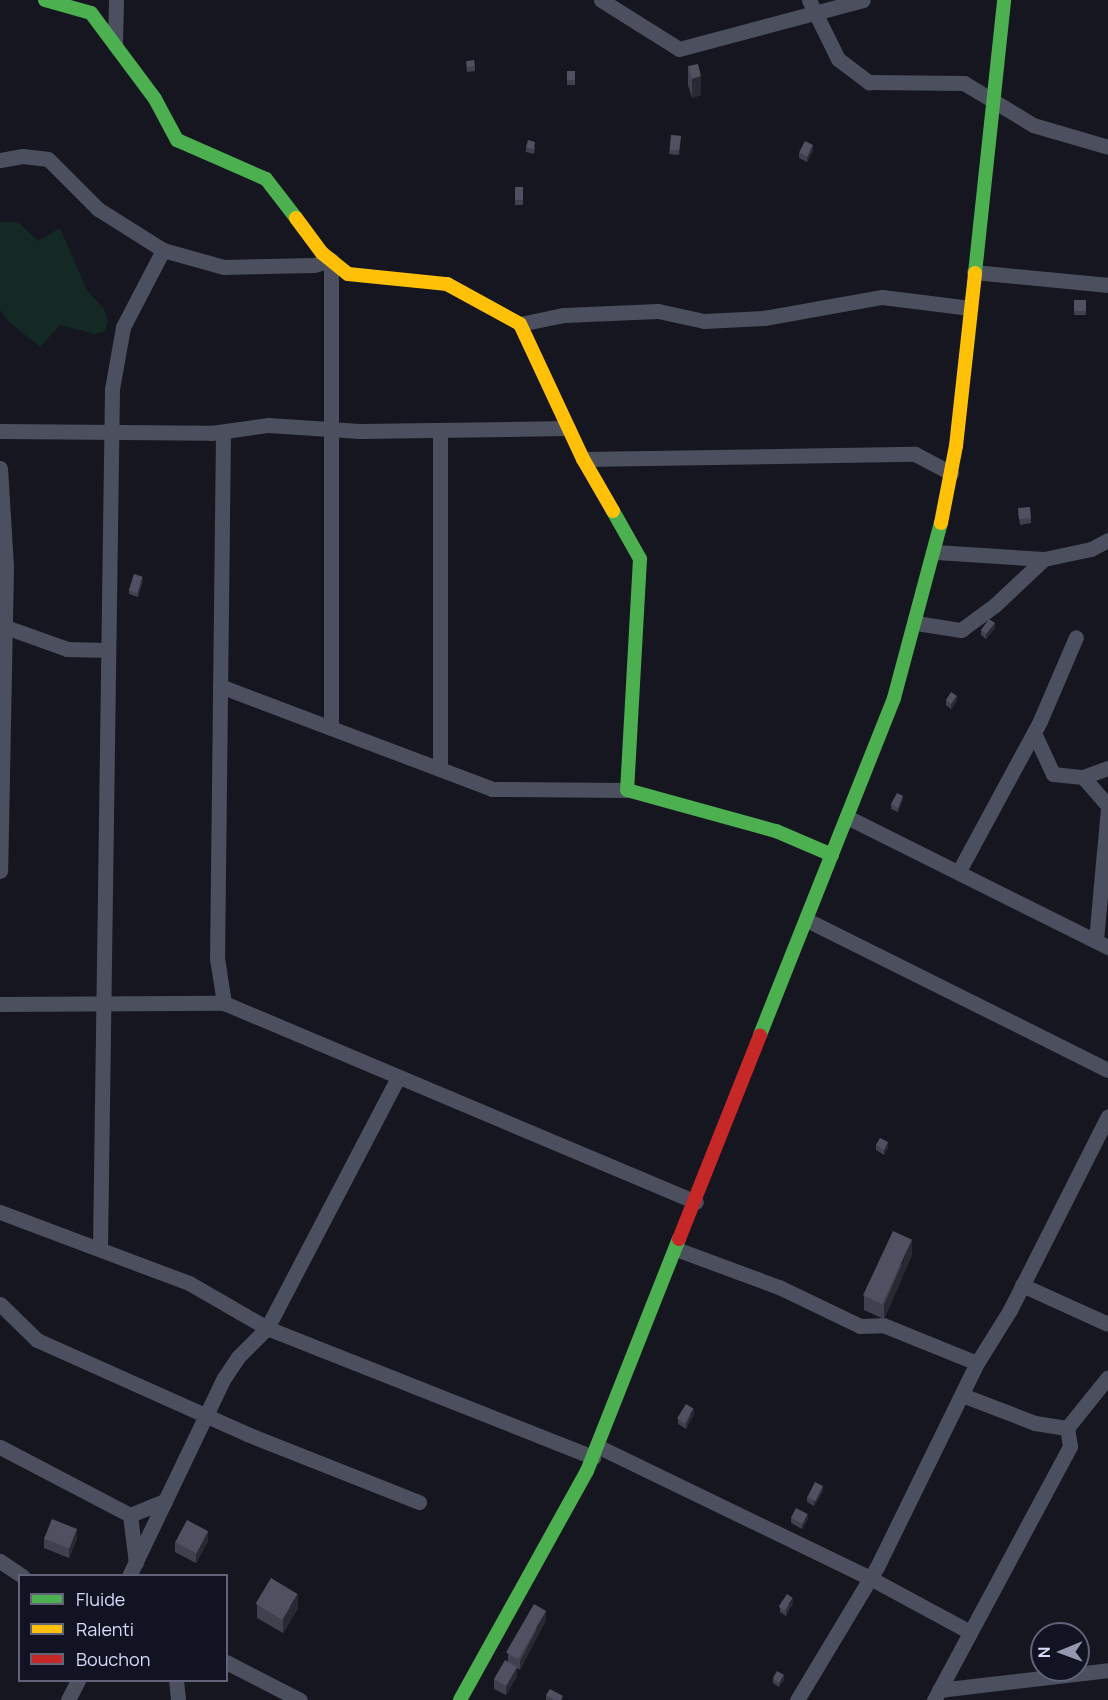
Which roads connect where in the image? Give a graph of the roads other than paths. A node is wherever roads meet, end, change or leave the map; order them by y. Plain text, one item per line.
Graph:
1 (45, 0) edge
2 (116, 0) edge
3 (601, 0) edge
4 (809, 0) edge
5 (864, 0) edge
6 (991, 0) edge
7 (1004, 0) edge
8 (818, 15) junction
9 (115, 45) junction
10 (993, 100) junction
11 (1108, 147) edge
12 (0, 160) edge
13 (163, 250) junction
14 (331, 260) junction
15 (974, 272) junction
16 (1108, 285) edge
17 (970, 308) junction
18 (520, 324) junction
19 (568, 428) junction
20 (332, 429) junction
21 (440, 430) junction
22 (0, 431) edge
23 (223, 432) junction
24 (112, 433) junction
25 (583, 459) junction
26 (0, 468) edge
27 (951, 473) junction
28 (1108, 540) edge
29 (936, 552) junction
30 (1044, 559) junction
31 (916, 623) junction
32 (1, 626) edge
33 (1076, 637) dead end
34 (108, 650) junction
35 (220, 686) junction
36 (331, 728) junction
37 (1034, 733) junction
38 (1108, 768) edge
39 (440, 770) junction
40 (1083, 777) junction
41 (627, 790) junction
42 (1108, 807) edge
43 (847, 817) junction
44 (832, 855) junction
45 (959, 871) junction
46 (0, 872) edge
47 (807, 920) junction
48 (1102, 943) edge
49 (0, 1004) edge
50 (103, 1004) junction
51 (224, 1004) junction
52 (1108, 1070) edge
53 (398, 1077) junction
54 (1108, 1116) edge
55 (696, 1202) junction
56 (0, 1212) edge
57 (100, 1248) junction
58 (676, 1249) junction
59 (1022, 1285) junction
60 (0, 1304) edge
61 (1108, 1324) edge
62 (267, 1329) junction
63 (977, 1363) junction
64 (1108, 1377) edge
65 (962, 1395) junction
66 (206, 1416) junction
67 (1067, 1428) junction
68 (0, 1447) edge
69 (595, 1451) junction
70 (165, 1501) junction
71 (419, 1502) dead end
72 (130, 1515) junction
73 (0, 1561) edge
74 (132, 1571) edge
75 (20, 1574) edge
76 (870, 1578) junction
77 (970, 1632) junction
78 (228, 1663) edge
79 (1108, 1670) edge
80 (77, 1682) edge
81 (176, 1682) edge
82 (937, 1695) edge
83 (68, 1700) edge
84 (177, 1700) edge
85 (300, 1700) edge
86 (459, 1700) edge
87 (796, 1700) edge

1 - 9 street
2 - 9 street
3 - 8 street
4 - 8 street
5 - 8 street
6 - 10 street
7 - 10 street
8 - 10 street
9 - 14 street
10 - 11 street
10 - 15 street
12 - 13 street
13 - 14 street
13 - 24 street
14 - 18 street
14 - 20 street
15 - 16 street
15 - 17 street
17 - 18 street
17 - 27 street
18 - 19 street
19 - 21 street
19 - 25 street
20 - 21 street
20 - 23 street
20 - 36 street
21 - 39 street
22 - 24 street
23 - 24 street
23 - 35 street
24 - 34 street
25 - 27 street
25 - 41 street
26 - 32 street
27 - 29 street
28 - 30 street
29 - 30 street
29 - 31 street
30 - 31 street
31 - 43 street
32 - 34 street
32 - 46 street
33 - 37 street
34 - 50 street
35 - 36 street
35 - 51 street
36 - 39 street
37 - 40 street
37 - 45 street
38 - 40 street
39 - 41 street
40 - 42 street
41 - 44 street
42 - 48 street
43 - 44 street
43 - 45 street
44 - 47 street
45 - 48 street
47 - 52 street
47 - 55 street
49 - 50 street
50 - 51 street
50 - 57 street
51 - 53 street
53 - 55 street
53 - 62 street
54 - 59 street
55 - 58 street
56 - 57 street
57 - 62 street
58 - 63 street
58 - 69 street
59 - 61 street
59 - 63 street
60 - 66 street
62 - 66 street
62 - 69 street
63 - 65 street
64 - 67 street
65 - 67 street
65 - 76 street
66 - 70 street
66 - 71 street
67 - 77 street
68 - 72 street
69 - 76 street
69 - 86 street
70 - 72 street
70 - 74 street
72 - 74 street
73 - 75 street
76 - 77 street
76 - 87 street
77 - 82 street
78 - 85 street
79 - 82 street
80 - 83 street
81 - 84 street

